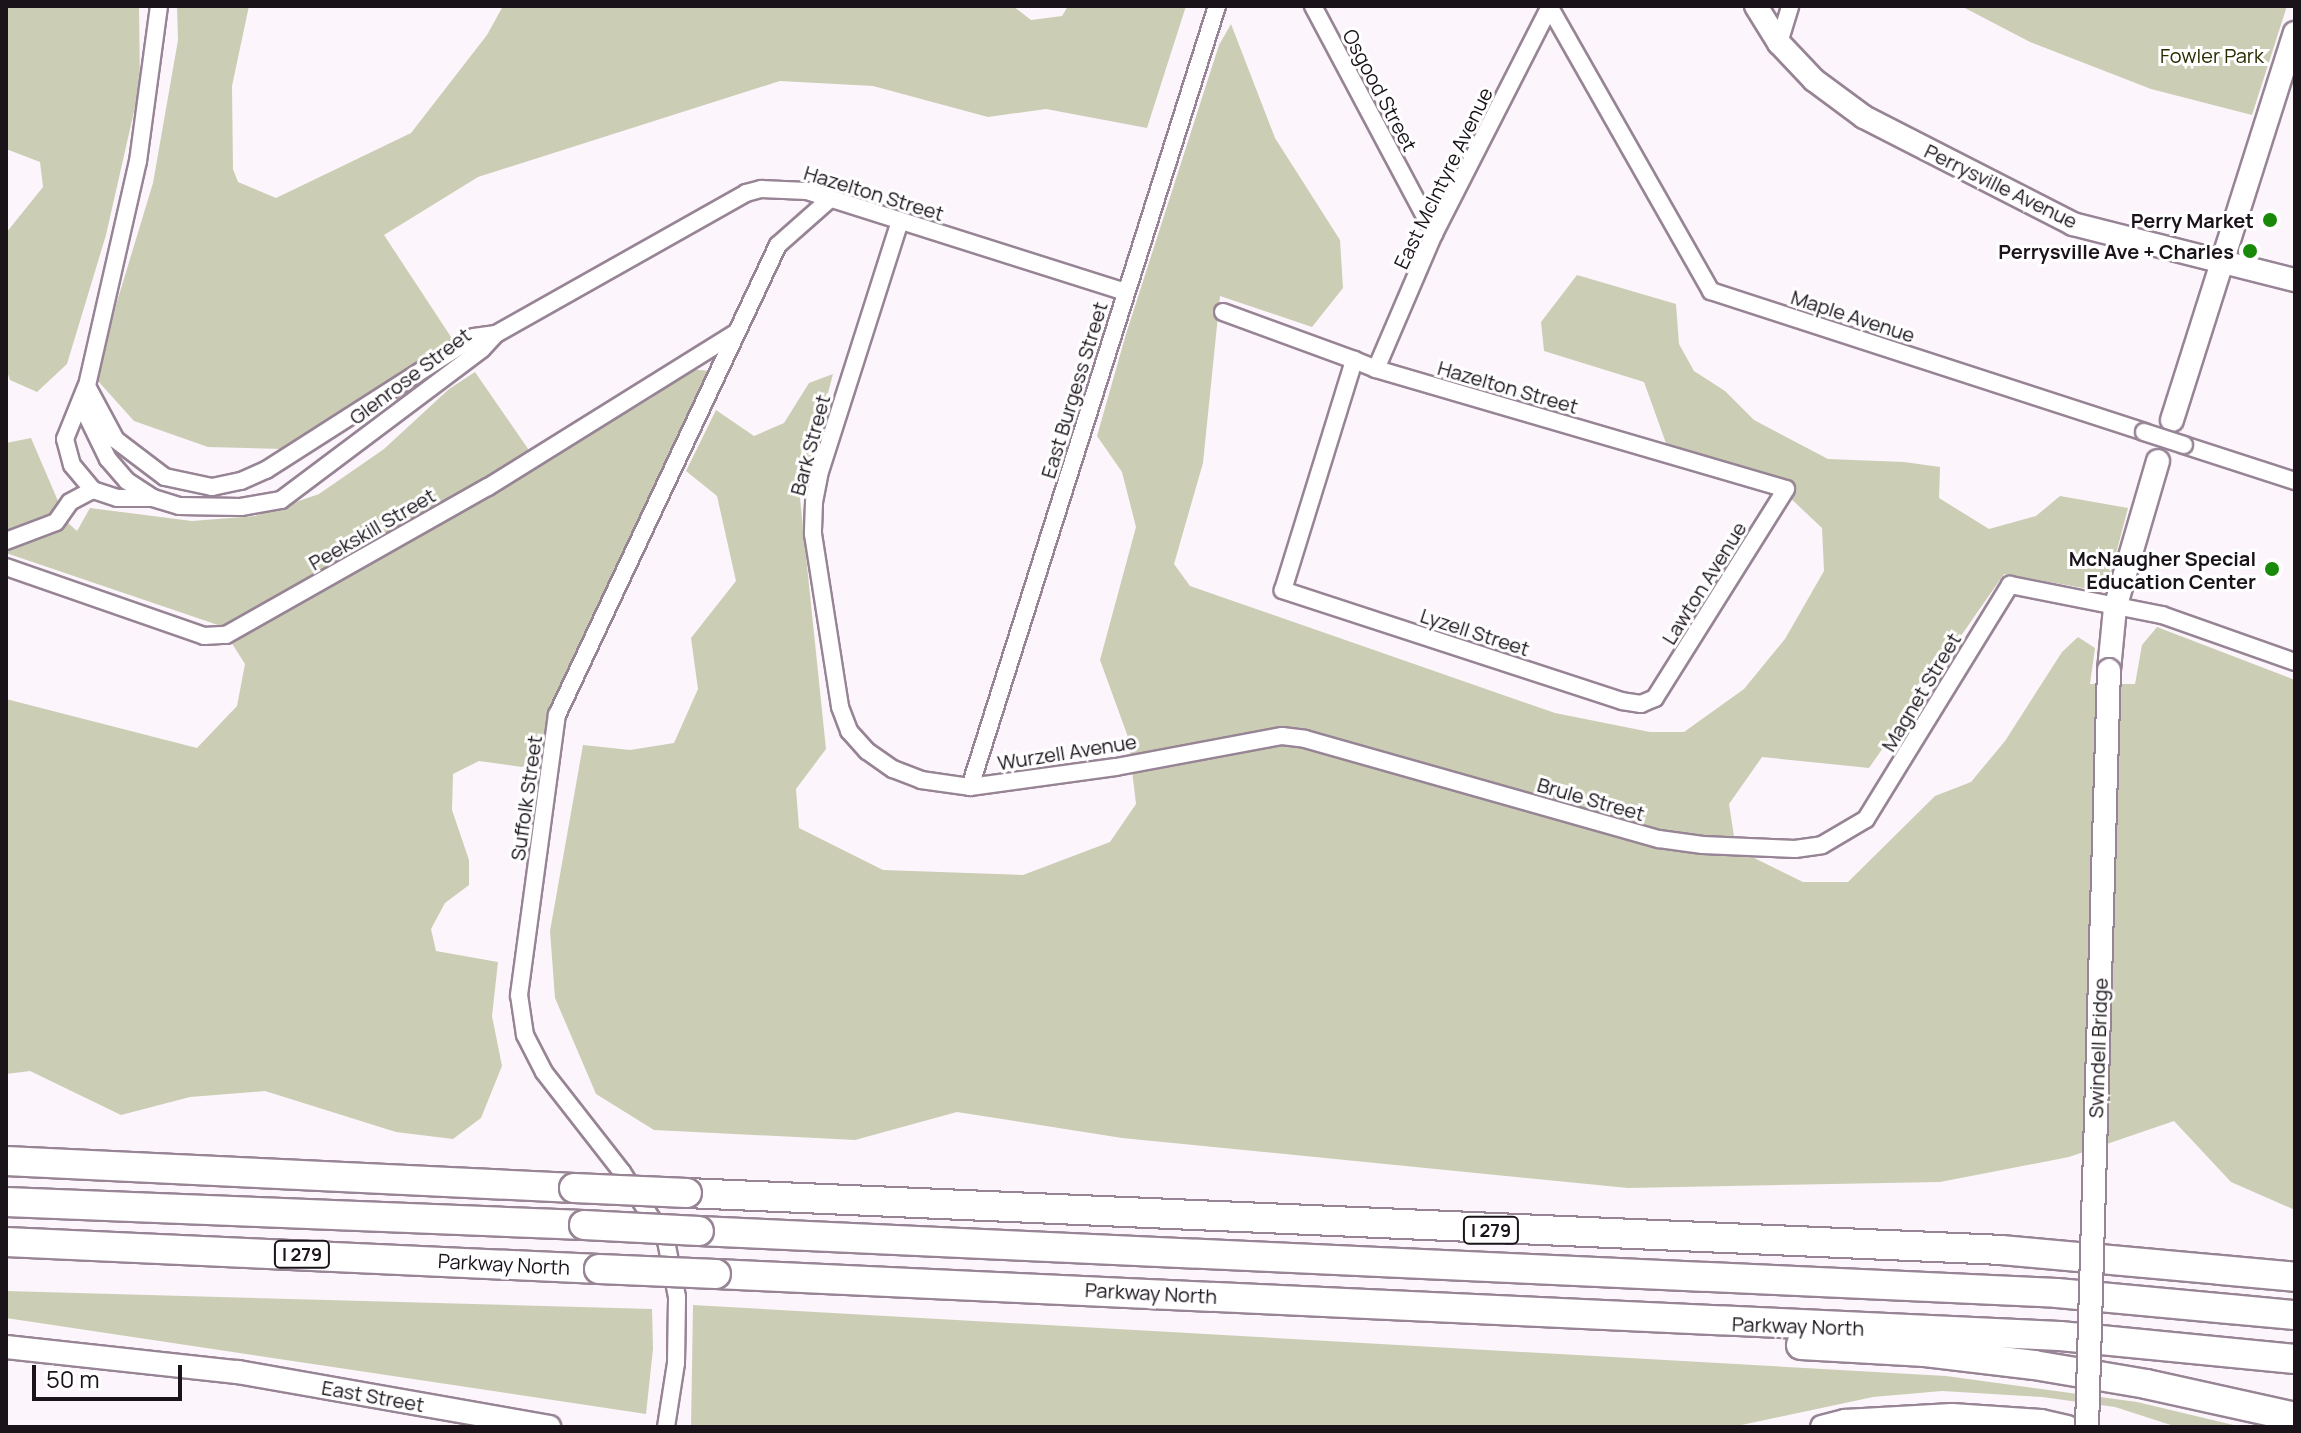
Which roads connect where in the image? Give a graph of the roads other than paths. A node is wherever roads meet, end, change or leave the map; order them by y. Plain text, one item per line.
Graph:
1 (159, 6) edge
2 (1217, 6) edge
3 (1313, 6) edge
4 (1550, 6) edge
5 (1756, 6) edge
6 (1790, 6) edge
7 (2295, 33) edge
8 (1779, 43) junction
9 (830, 199) junction
10 (900, 221) junction
11 (1434, 234) junction
12 (2223, 264) junction
13 (2295, 280) edge
14 (1125, 292) junction
15 (1223, 312) dead end
16 (496, 334) junction
17 (734, 334) junction
18 (1354, 360) junction
19 (1376, 369) junction
20 (87, 386) junction
21 (2172, 420) dead end
22 (2158, 461) dead end
23 (2295, 481) edge
24 (1786, 489) joint
25 (93, 490) junction
26 (153, 498) junction
27 (6, 541) edge
28 (6, 567) edge
29 (2115, 608) junction
30 (2295, 662) edge
31 (1655, 698) joint
32 (849, 731) joint
33 (1305, 739) joint
34 (970, 787) junction
35 (1866, 819) joint
36 (6, 1161) edge
37 (6, 1202) edge
38 (6, 1242) edge
39 (2295, 1277) edge
40 (2295, 1315) edge
41 (1697, 1322) junction
42 (6, 1347) edge
43 (2295, 1359) edge
44 (2295, 1417) edge
45 (549, 1427) edge
46 (666, 1427) edge
47 (1822, 1427) edge
48 (2067, 1427) edge
49 (2087, 1427) edge

1 - 20 street, Glenrose Street
2 - 14 street, East Burgess Street
3 - 11 street, Osgood Street
4 - 11 street, East McIntyre Avenue
4 - 23 street, Maple Avenue, bridge
5 - 8 main road, Perrysville Avenue
6 - 8 street
7 - 12 main road
8 - 12 main road, Perrysville Avenue
9 - 10 street, Hazelton Street
9 - 16 street, Hazelton Street
9 - 17 street, Suffolk Street
10 - 14 street, Hazelton Street
10 - 32 street, Bark Street
11 - 19 street, East McIntyre Avenue
12 - 13 main road, Perrysville Avenue
12 - 21 main road
14 - 34 street, East Burgess Street
15 - 18 street, Hazelton Street
16 - 20 street, Glenrose Street
16 - 26 street, Glenrose Street
17 - 28 street, Peekskill Street
17 - 46 street, Suffolk Street
18 - 19 street, Hazelton Street
18 - 31 street, Lyzell Street
19 - 24 street, Hazelton Street
20 - 25 street
20 - 26 street, Glenrose Street
22 - 29 main road, Swindell Bridge
24 - 31 street, Lawton Avenue
25 - 26 street
25 - 27 street
29 - 30 street
29 - 35 street, Magnet Street
29 - 49 main road, Swindell Bridge, bridge
32 - 34 street, Wurzell Avenue
33 - 34 street, Wurzell Avenue
33 - 35 street, Brule Street
36 - 39 highway, I 279, bridge
37 - 40 highway, bridge
38 - 41 highway, Parkway North / I 279, bridge
41 - 43 highway, Parkway North / I 279
41 - 44 highway
42 - 45 main road, East Street
47 - 48 main road

